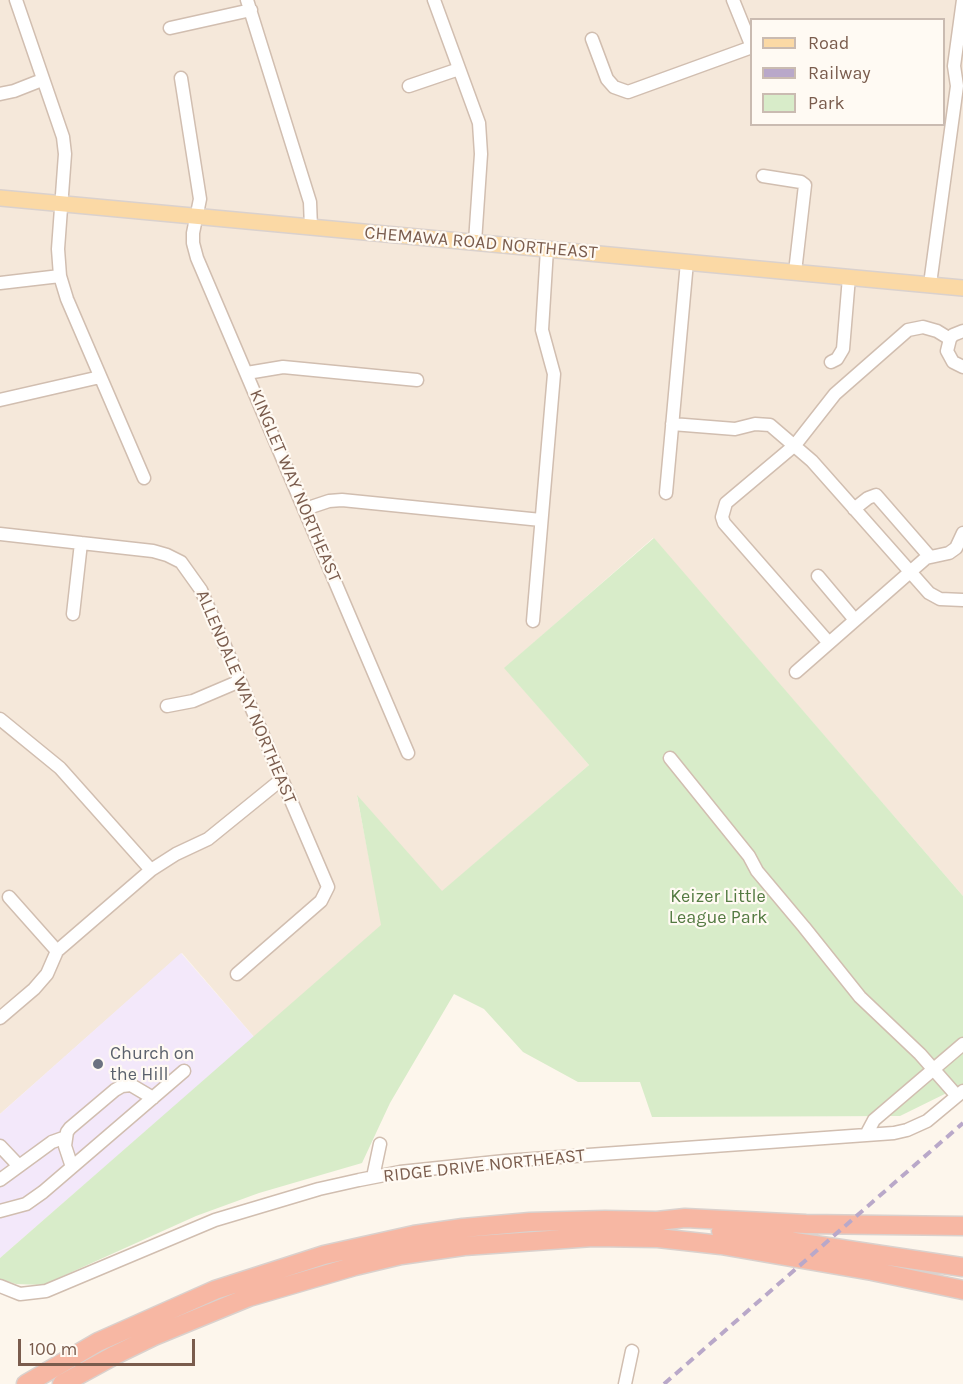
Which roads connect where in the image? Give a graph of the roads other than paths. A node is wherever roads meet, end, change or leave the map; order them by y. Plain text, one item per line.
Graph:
1 (16, 0) edge
2 (434, 0) edge
3 (733, 0) edge
4 (963, 0) edge
5 (249, 5) edge
6 (170, 28) dead end
7 (592, 39) dead end
8 (750, 42) edge
9 (750, 48) edge
10 (949, 65) edge
11 (459, 69) junction
12 (181, 78) dead end
13 (42, 80) junction
14 (409, 86) dead end
15 (0, 94) edge
16 (763, 176) dead end
17 (0, 198) edge
18 (61, 203) junction
19 (196, 217) junction
20 (311, 228) junction
21 (476, 242) junction
22 (547, 249) junction
23 (687, 262) junction
24 (795, 272) junction
25 (60, 276) junction
26 (849, 277) junction
27 (0, 283) edge
28 (930, 284) junction
29 (963, 288) edge
30 (963, 331) edge
31 (950, 339) junction
32 (831, 362) dead end
33 (963, 367) edge
34 (247, 373) junction
35 (100, 377) junction
36 (417, 380) dead end
37 (0, 400) edge
38 (672, 424) junction
39 (795, 445) junction
40 (144, 478) dead end
41 (666, 494) dead end
42 (304, 509) junction
43 (854, 509) junction
44 (541, 520) junction
45 (963, 533) edge
46 (0, 534) edge
47 (81, 543) junction
48 (930, 557) junction
49 (909, 573) junction
50 (818, 576) dead end
51 (963, 600) edge
52 (73, 614) dead end
53 (855, 620) junction
54 (533, 621) dead end
55 (829, 643) junction
56 (796, 672) dead end
57 (240, 681) junction
58 (166, 706) dead end
59 (0, 719) edge
60 (408, 753) dead end
61 (670, 758) dead end
62 (282, 779) junction
63 (151, 870) junction
64 (9, 897) dead end
65 (57, 951) junction
66 (237, 974) dead end
67 (0, 1018) edge
68 (963, 1044) edge
69 (933, 1068) junction
70 (184, 1071) dead end
71 (960, 1094) edge
72 (153, 1098) junction
73 (866, 1135) junction
74 (66, 1137) junction
75 (380, 1144) dead end
76 (0, 1146) edge
77 (19, 1166) junction
78 (72, 1167) junction
79 (373, 1177) junction
80 (0, 1180) edge
81 (0, 1211) edge
82 (657, 1221) junction
83 (963, 1226) edge
84 (963, 1266) edge
85 (0, 1286) edge
86 (963, 1290) edge
87 (632, 1351) dead end
88 (26, 1384) edge
89 (62, 1384) edge
90 (625, 1384) edge

1 - 13 street
2 - 11 street
3 - 8 street
4 - 10 street
5 - 6 street
5 - 20 street
7 - 9 street
10 - 28 street
11 - 14 street
11 - 21 street
12 - 19 street, KINGLET WAY NORTHEAST
13 - 15 street
13 - 18 street
16 - 24 street
17 - 18 main road, CHEMAWA ROAD NORTHEAST
18 - 19 main road, CHEMAWA ROAD NORTHEAST
18 - 25 street
19 - 20 main road, CHEMAWA ROAD NORTHEAST
19 - 34 street, KINGLET WAY NORTHEAST
20 - 21 main road, CHEMAWA ROAD NORTHEAST
21 - 22 main road, CHEMAWA ROAD NORTHEAST
22 - 23 main road, CHEMAWA ROAD NORTHEAST
22 - 44 street
23 - 24 main road, CHEMAWA ROAD NORTHEAST
23 - 38 street
24 - 26 main road, CHEMAWA ROAD NORTHEAST
25 - 27 street
25 - 35 street
26 - 28 main road, CHEMAWA ROAD NORTHEAST
26 - 32 street
28 - 29 main road, CHEMAWA ROAD NORTHEAST
30 - 31 street
31 - 33 street
31 - 39 street
34 - 36 street
34 - 42 street, KINGLET WAY NORTHEAST
35 - 37 street
35 - 40 street
38 - 39 street
38 - 41 street
39 - 43 street
39 - 55 street
42 - 44 street
42 - 60 street, KINGLET WAY NORTHEAST
43 - 48 street
43 - 49 street
44 - 54 street
45 - 48 street
46 - 47 street, ALLENDALE WAY NORTHEAST
47 - 52 street
47 - 57 street, ALLENDALE WAY NORTHEAST
48 - 49 street
49 - 51 street
49 - 53 street
50 - 53 street
53 - 55 street
55 - 56 street
57 - 58 street
57 - 62 street, ALLENDALE WAY NORTHEAST
59 - 63 street
61 - 69 street
62 - 63 street
62 - 66 street, ALLENDALE WAY NORTHEAST
63 - 65 street
64 - 65 street
65 - 67 street
68 - 69 street
69 - 71 street
69 - 73 street
70 - 72 street
71 - 73 street, RIDGE DRIVE NORTHEAST
72 - 74 street
72 - 78 street
73 - 79 street, RIDGE DRIVE NORTHEAST
74 - 77 street
74 - 78 street
75 - 79 street
76 - 77 street
77 - 80 street
78 - 81 street
79 - 85 street, RIDGE DRIVE NORTHEAST
82 - 83 highway
82 - 84 highway
82 - 88 highway
86 - 89 highway
87 - 90 street

